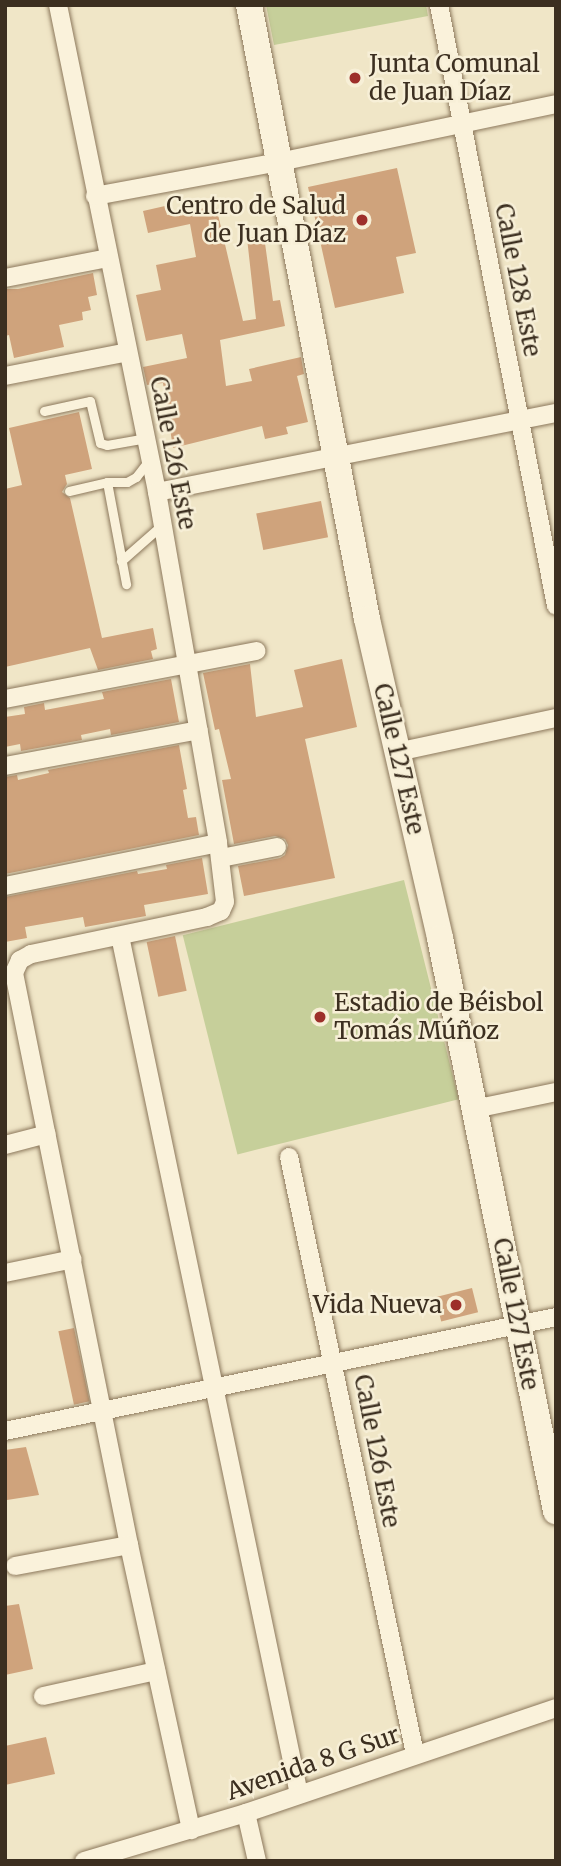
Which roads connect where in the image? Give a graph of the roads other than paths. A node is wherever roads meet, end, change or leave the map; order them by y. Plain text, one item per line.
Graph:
1 (58, 5) edge
2 (249, 5) edge
3 (439, 5) edge
4 (556, 104) edge
5 (463, 124) junction
6 (279, 162) junction
7 (95, 196) junction
8 (108, 258) junction
9 (5, 278) edge
10 (128, 352) junction
11 (5, 376) edge
12 (44, 411) dead end
13 (556, 414) edge
14 (520, 421) junction
15 (146, 438) junction
16 (338, 458) junction
17 (150, 459) junction
18 (107, 482) junction
19 (69, 491) dead end
20 (157, 492) junction
21 (162, 525) junction
22 (121, 561) junction
23 (126, 584) dead end
24 (556, 606) edge
25 (256, 651) dead end
26 (187, 664) junction
27 (5, 699) edge
28 (556, 718) edge
29 (199, 730) junction
30 (397, 752) junction
31 (5, 766) edge
32 (277, 847) dead end
33 (219, 851) junction
34 (5, 886) edge
35 (120, 936) junction
36 (13, 1011) edge
37 (556, 1092) edge
38 (474, 1108) junction
39 (47, 1134) junction
40 (5, 1145) edge
41 (289, 1157) dead end
42 (74, 1259) junction
43 (5, 1273) edge
44 (556, 1317) edge
45 (518, 1325) junction
46 (334, 1362) junction
47 (215, 1386) junction
48 (104, 1411) junction
49 (5, 1431) edge
50 (556, 1511) edge
51 (129, 1545) junction
52 (15, 1566) dead end
53 (156, 1671) junction
54 (43, 1696) dead end
55 (556, 1707) edge
56 (415, 1754) junction
57 (299, 1794) junction
58 (246, 1813) junction
59 (191, 1830) junction
60 (84, 1861) edge
61 (257, 1861) edge

1 - 7 street, Calle 126 Este
2 - 6 street, Calle 127 Este
3 - 5 street, Calle 128 Este
4 - 5 street
5 - 6 street
5 - 14 street, Calle 128 Este
6 - 7 street
6 - 16 street, Calle 127 Este
7 - 8 street, Calle 126 Este
8 - 9 street
8 - 10 street, Calle 126 Este
10 - 11 street
10 - 15 street, Calle 126 Este
12 - 15 lane
13 - 14 street
14 - 16 street
14 - 24 street, Calle 128 Este
15 - 17 street, Calle 126 Este
16 - 20 street
16 - 30 street, Calle 127 Este
17 - 18 lane
17 - 20 street, Calle 126 Este
18 - 19 lane
18 - 22 lane
20 - 21 street, Calle 126 Este
21 - 22 lane
21 - 26 street, Calle 126 Este
22 - 23 lane
25 - 26 street
26 - 27 street
26 - 29 street, Calle 126 Este
28 - 30 street
29 - 31 street
29 - 33 street, Calle 126 Este
30 - 38 street, Calle 127 Este
32 - 33 street
33 - 34 street
33 - 35 street, Calle 126 Este
35 - 36 street
35 - 47 street
36 - 39 street
37 - 38 street
38 - 45 street, Calle 127 Este
39 - 40 street
39 - 42 street
41 - 46 street, Calle 126 Este
42 - 43 street
42 - 48 street
44 - 45 street
45 - 46 street
45 - 50 street, Calle 127 Este
46 - 47 street
46 - 56 street, Calle 126 Este
47 - 48 street
47 - 57 street
48 - 49 street
48 - 51 street
51 - 52 street
51 - 53 street
53 - 54 street
53 - 59 street
55 - 56 street, Avenida 8 G Sur
56 - 57 street, Avenida 8 G Sur
57 - 58 street, Avenida 8 G Sur
58 - 59 street, Avenida 8 G Sur
58 - 61 street
59 - 60 street, Avenida 8 G Sur

